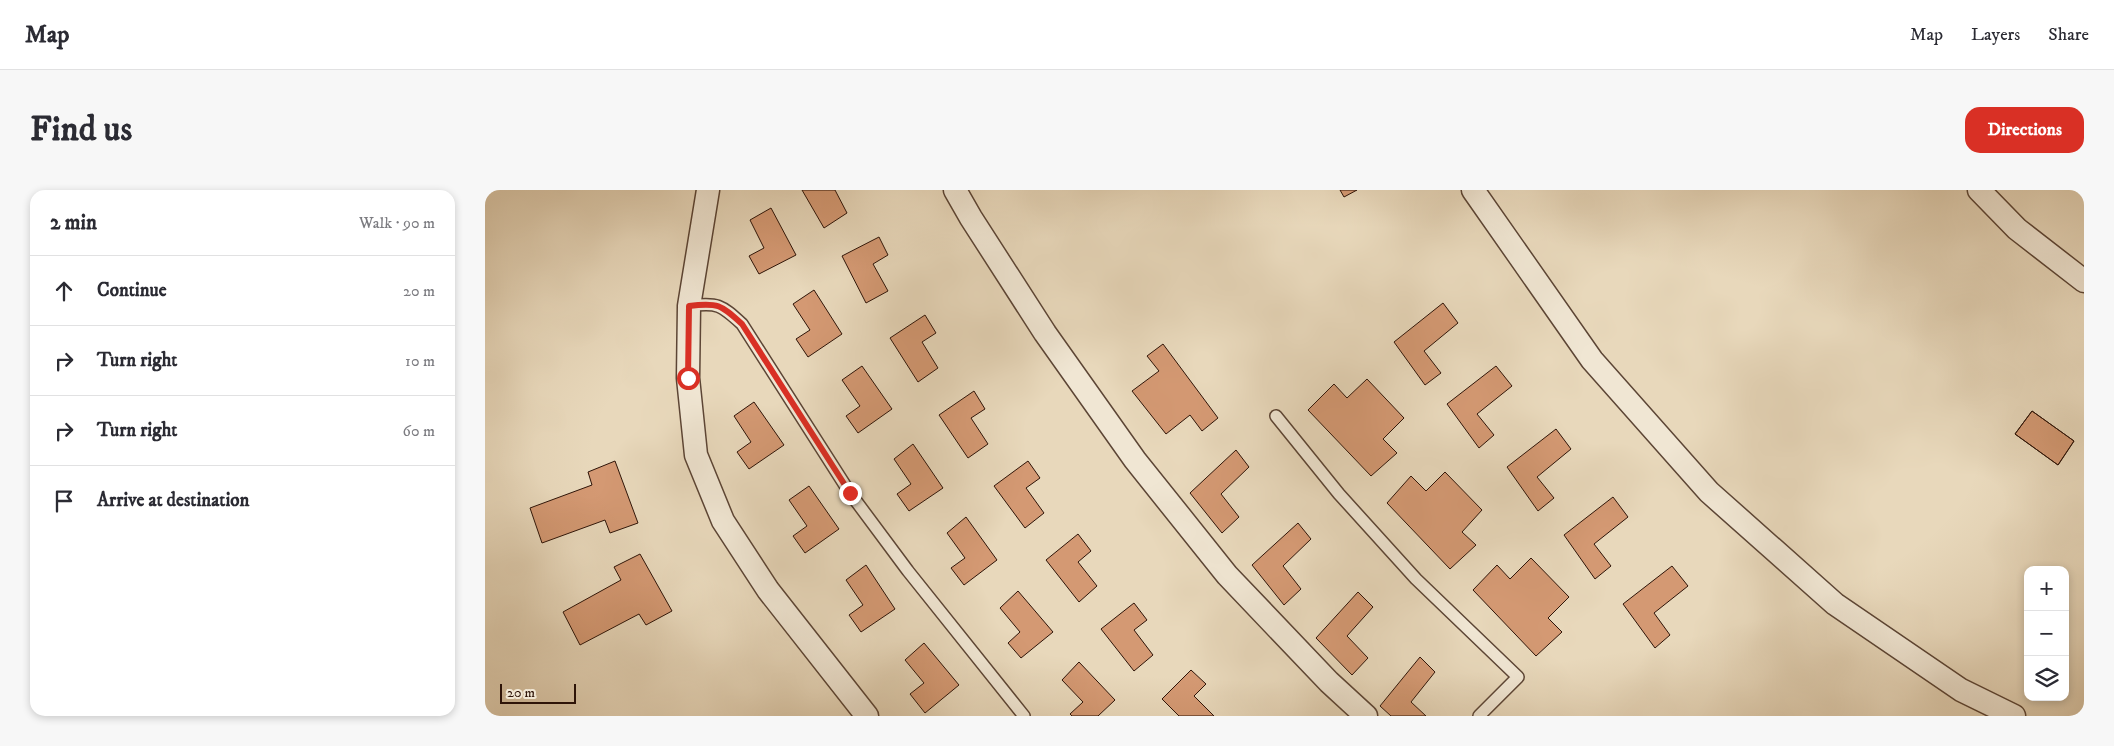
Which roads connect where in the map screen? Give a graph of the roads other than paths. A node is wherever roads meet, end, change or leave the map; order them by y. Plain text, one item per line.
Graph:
1 (708, 190) edge
2 (955, 190) edge
3 (1473, 190) edge
4 (1979, 190) edge
5 (2084, 280) edge
6 (689, 306) junction
7 (1276, 416) dead end
8 (867, 716) edge
9 (1024, 716) edge
10 (1366, 716) edge
11 (1479, 716) edge
12 (2014, 716) edge

1 - 6 street
2 - 10 street
3 - 12 street
4 - 5 street
6 - 8 street
6 - 9 lane
7 - 11 lane

